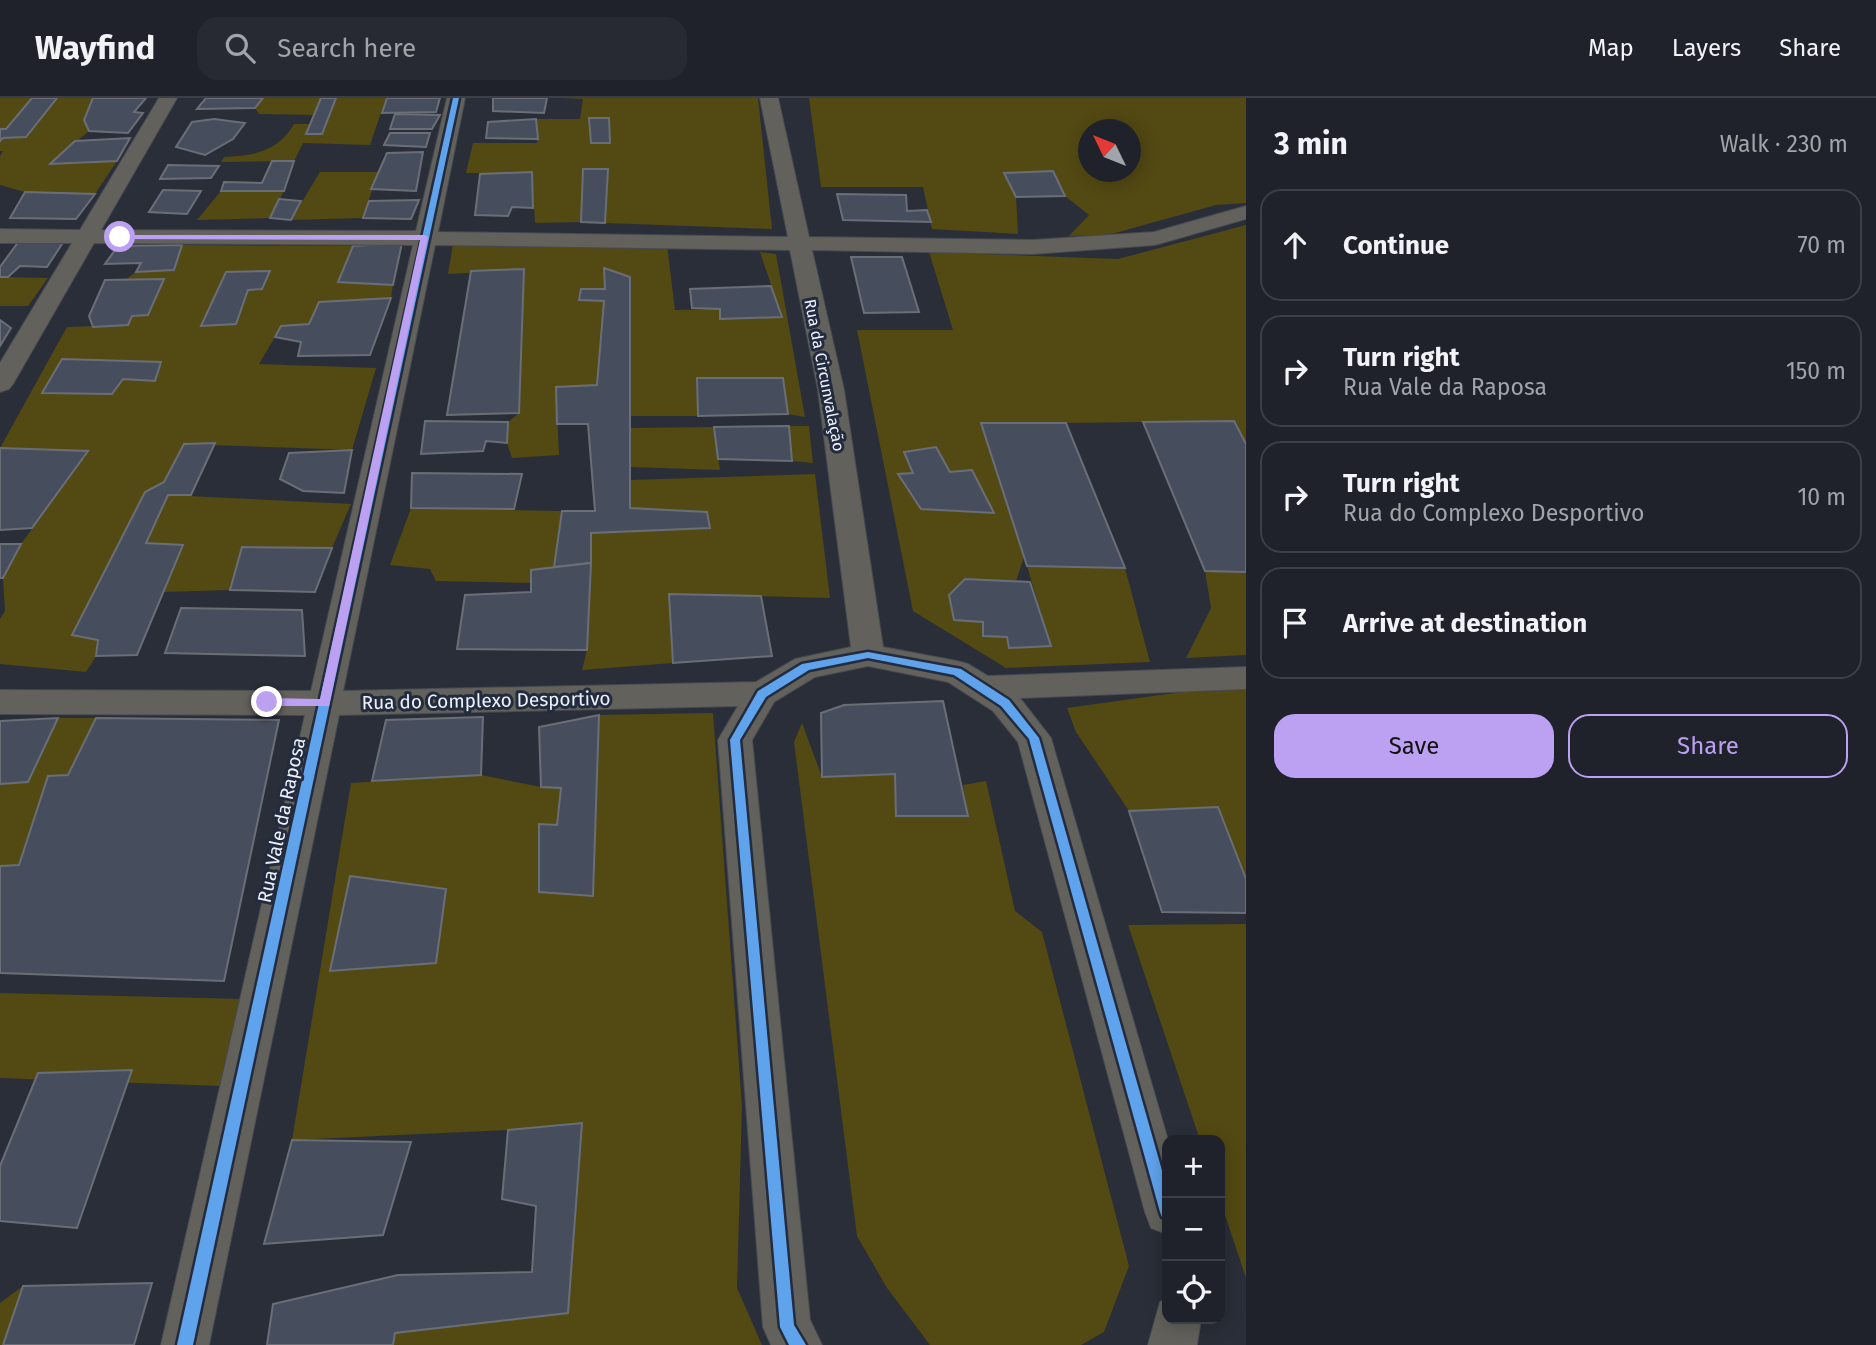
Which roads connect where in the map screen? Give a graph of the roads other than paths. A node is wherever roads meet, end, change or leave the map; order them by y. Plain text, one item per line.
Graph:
1 (168, 98) edge
2 (456, 98) edge
3 (769, 98) edge
4 (1246, 212) edge
5 (0, 236) edge
6 (87, 237) junction
7 (425, 237) junction
8 (799, 244) junction
9 (0, 384) edge
10 (868, 655) junction
11 (1246, 678) edge
12 (982, 688) junction
13 (762, 694) junction
14 (0, 702) edge
15 (325, 703) junction
16 (1163, 1198) edge
17 (1176, 1324) edge
18 (185, 1345) edge
19 (798, 1345) edge
20 (1171, 1345) edge

1 - 6 street
2 - 7 street, Rua Vale da Raposa
3 - 8 street, Rua da Circunvalação
4 - 8 street
5 - 6 street
6 - 7 street
6 - 9 street
7 - 8 street
7 - 15 street, Rua Vale da Raposa
8 - 10 street, Rua da Circunvalação
10 - 12 street
10 - 13 street
11 - 12 street
12 - 16 street
13 - 15 street, Rua do Complexo Desportivo
13 - 19 street
14 - 15 street, Rua do Complexo Desportivo
15 - 18 street, Rua Vale da Raposa
17 - 20 street

